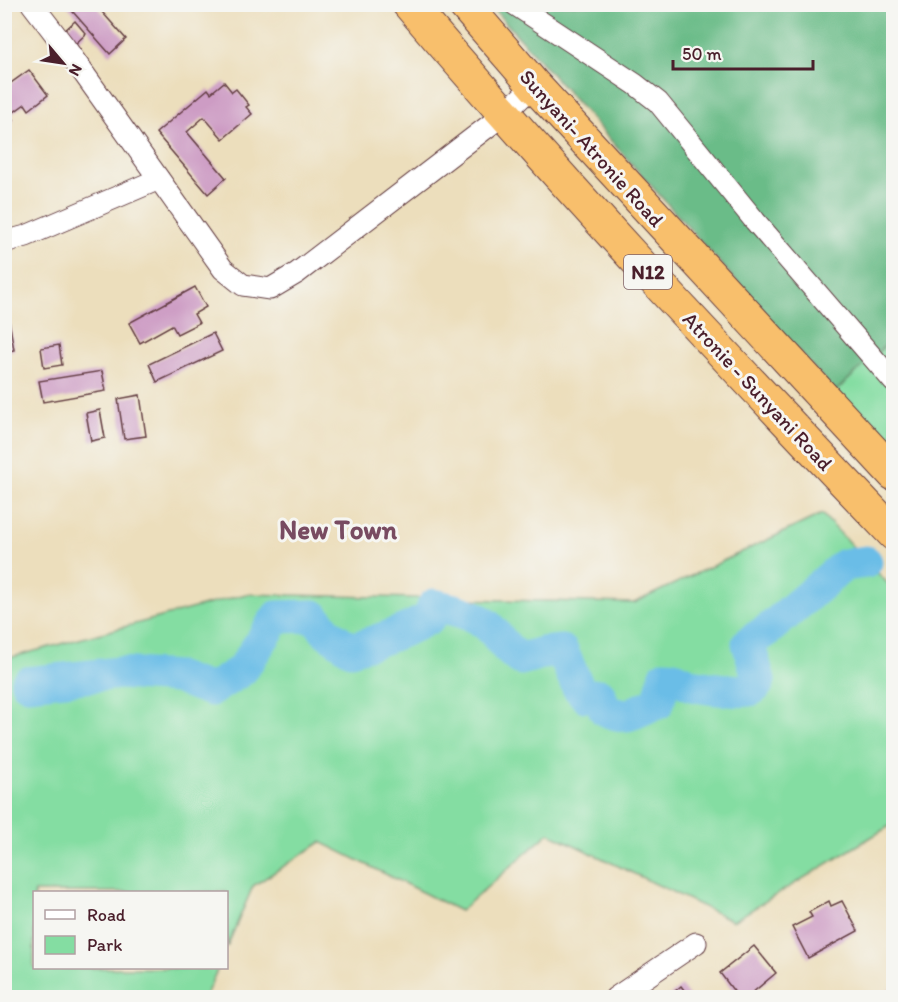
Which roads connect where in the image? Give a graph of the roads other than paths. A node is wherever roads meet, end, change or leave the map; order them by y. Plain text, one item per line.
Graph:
1 (32, 4) edge
2 (409, 4) edge
3 (464, 4) edge
4 (514, 4) edge
5 (534, 85) junction
6 (503, 115) junction
7 (159, 179) junction
8 (4, 242) edge
9 (894, 382) edge
10 (894, 474) edge
11 (894, 534) edge
12 (696, 943) dead end
13 (615, 998) edge

1 - 7 street
2 - 6 highway, Atronie - Sunyani Road / N12
3 - 5 highway, Sunyani- Atronie Road / N12
4 - 9 street
5 - 6 street
5 - 10 highway, Sunyani- Atronie Road / N12
6 - 7 street
6 - 11 highway, Atronie - Sunyani Road / N12
7 - 8 street
12 - 13 street

